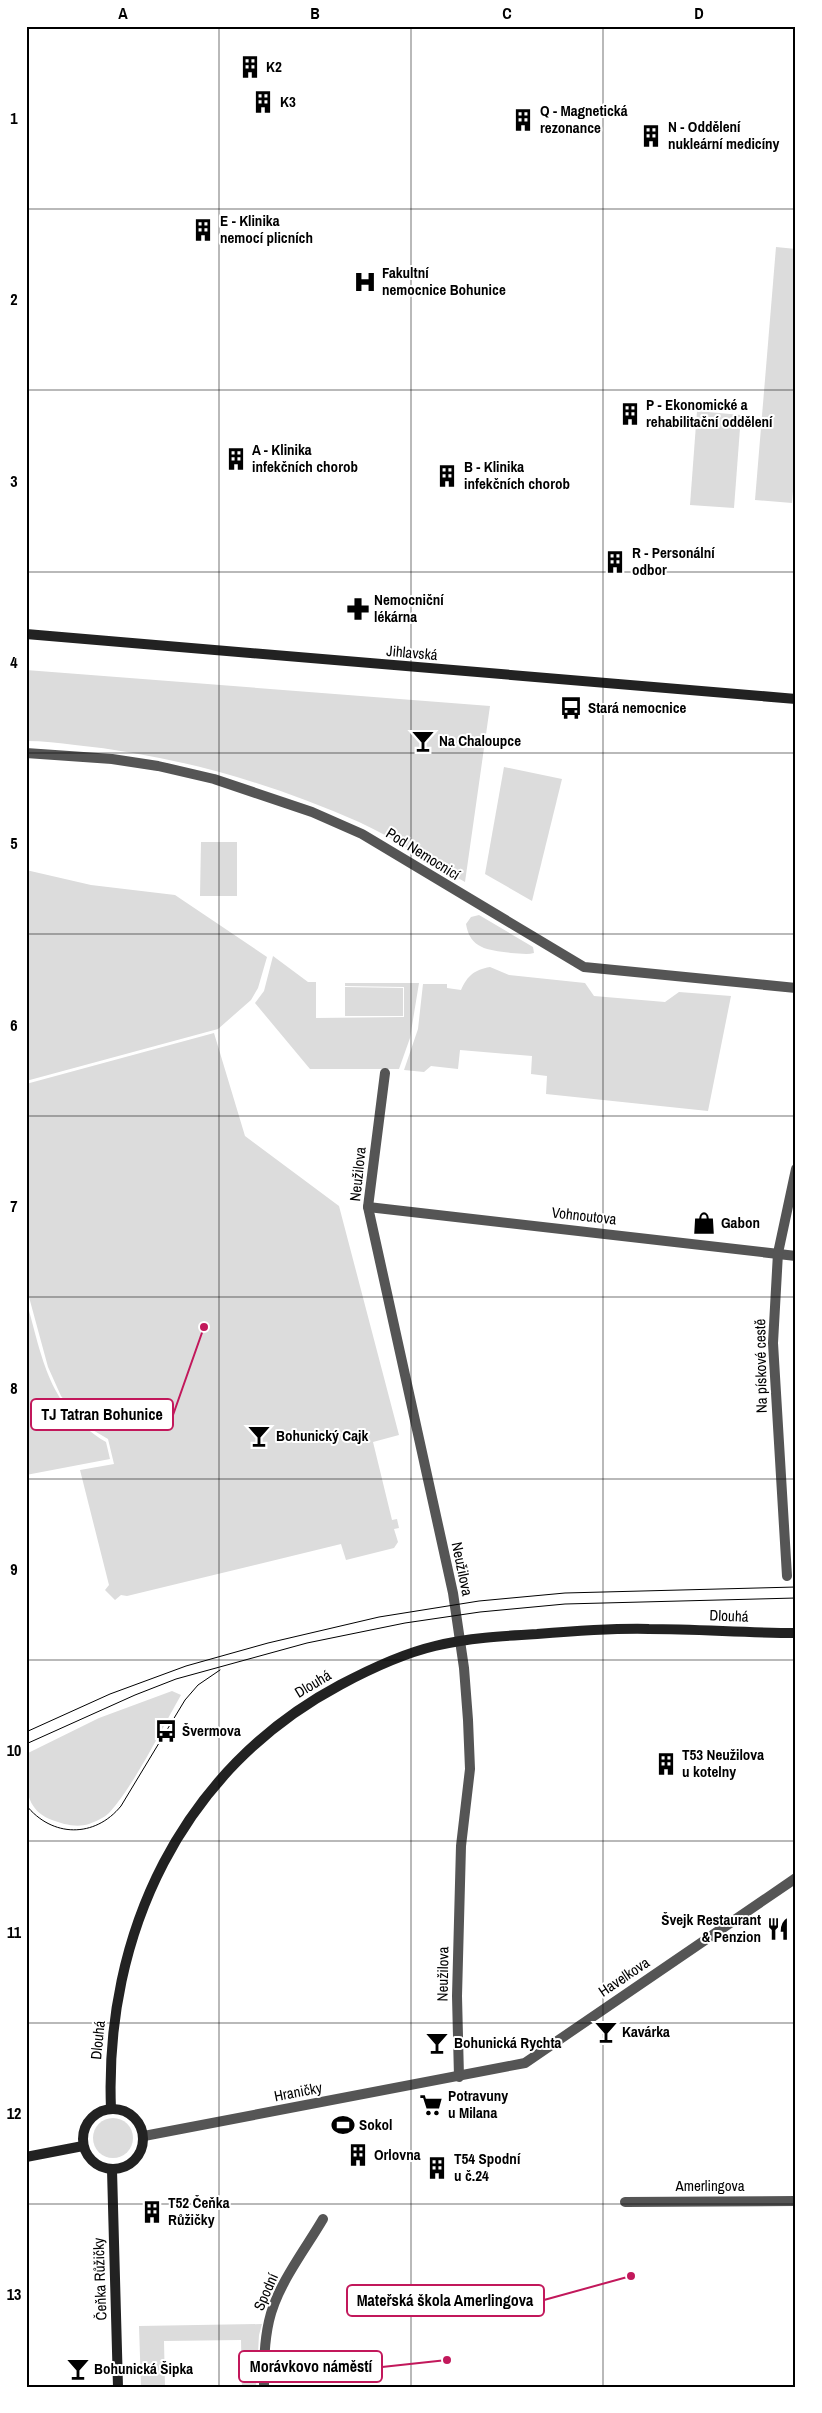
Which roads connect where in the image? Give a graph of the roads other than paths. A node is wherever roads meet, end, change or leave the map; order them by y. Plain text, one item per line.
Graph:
1 (26, 634) edge
2 (796, 698) edge
3 (26, 753) edge
4 (796, 988) edge
5 (385, 1073) dead end
6 (796, 1170) edge
7 (368, 1208) junction
8 (778, 1253) junction
9 (796, 1256) edge
10 (791, 1563) edge
11 (787, 1576) dead end
12 (796, 1632) edge
13 (796, 1878) edge
14 (459, 2077) junction
15 (111, 2109) junction
16 (144, 2136) junction
17 (83, 2146) junction
18 (26, 2156) edge
19 (112, 2170) junction
20 (796, 2201) edge
21 (625, 2202) dead end
22 (324, 2219) dead end
23 (118, 2387) edge
24 (264, 2387) edge

1 - 2 street, Jihlavská
3 - 4 street, Pod Nemocnicí
5 - 7 street, Neužilova
6 - 8 street, Na pískové cestě
7 - 8 street, Vohnoutova
7 - 14 street, Neužilova
8 - 9 street, Vohnoutova
8 - 10 street, Na pískové cestě
10 - 11 street, Na pískové cestě
12 - 15 street, Dlouhá
13 - 14 street, Havelkova
14 - 16 street, Hraničky
15 - 16 street
15 - 17 street
16 - 19 street
17 - 18 street
17 - 19 street
19 - 23 street, Čeňka Růžičky
20 - 21 street, Amerlingova
22 - 24 street, Spodní

